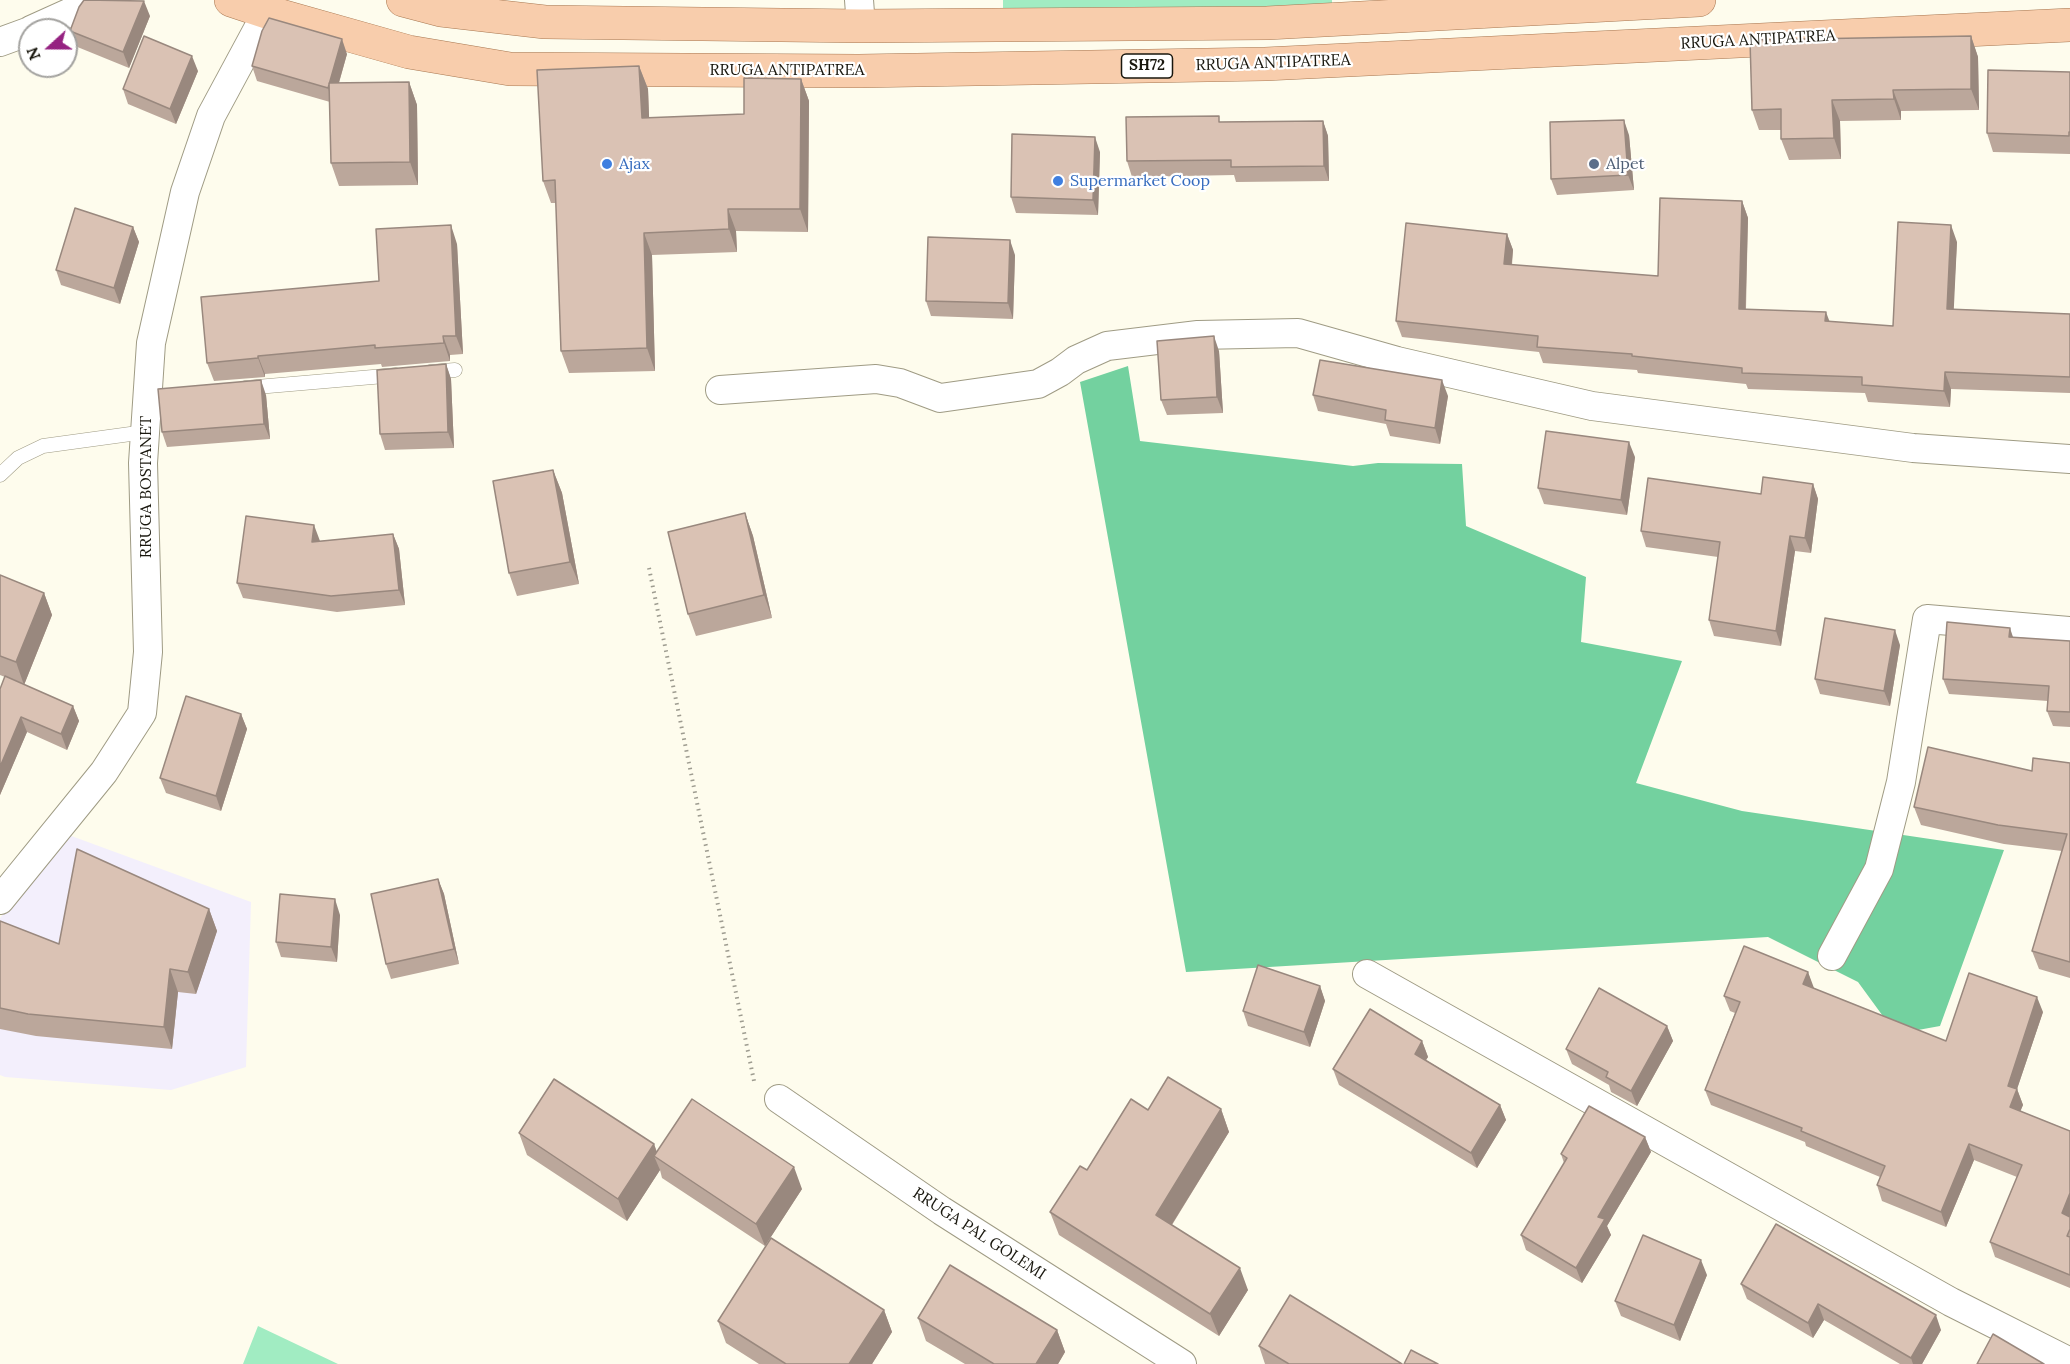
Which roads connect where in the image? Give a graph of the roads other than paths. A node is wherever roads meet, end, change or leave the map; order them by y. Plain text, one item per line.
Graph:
1 (81, 0) edge
2 (231, 0) edge
3 (403, 0) edge
4 (1699, 0) edge
5 (1473, 6) edge
6 (267, 12) junction
7 (860, 13) edge
8 (58, 18) edge
9 (2070, 25) edge
10 (18, 35) edge
11 (0, 42) edge
12 (455, 370) dead end
13 (230, 389) edge
14 (720, 390) dead end
15 (145, 432) junction
16 (2070, 459) edge
17 (0, 475) edge
18 (2070, 631) edge
19 (0, 900) edge
20 (1832, 956) dead end
21 (1367, 974) dead end
22 (779, 1099) road end
23 (2070, 1362) edge
24 (1182, 1364) edge

1 - 8 street
2 - 6 main road, RRUGA ANTIPATREA / SH72
3 - 7 main road
4 - 5 main road
5 - 7 main road
6 - 9 main road, RRUGA ANTIPATREA / SH72
6 - 15 street, RRUGA BOSTANET
10 - 11 street
12 - 13 lane
14 - 16 street
15 - 17 lane
15 - 19 street, RRUGA BOSTANET
18 - 20 street
21 - 23 street
22 - 24 street, RRUGA PAL GOLEMI

